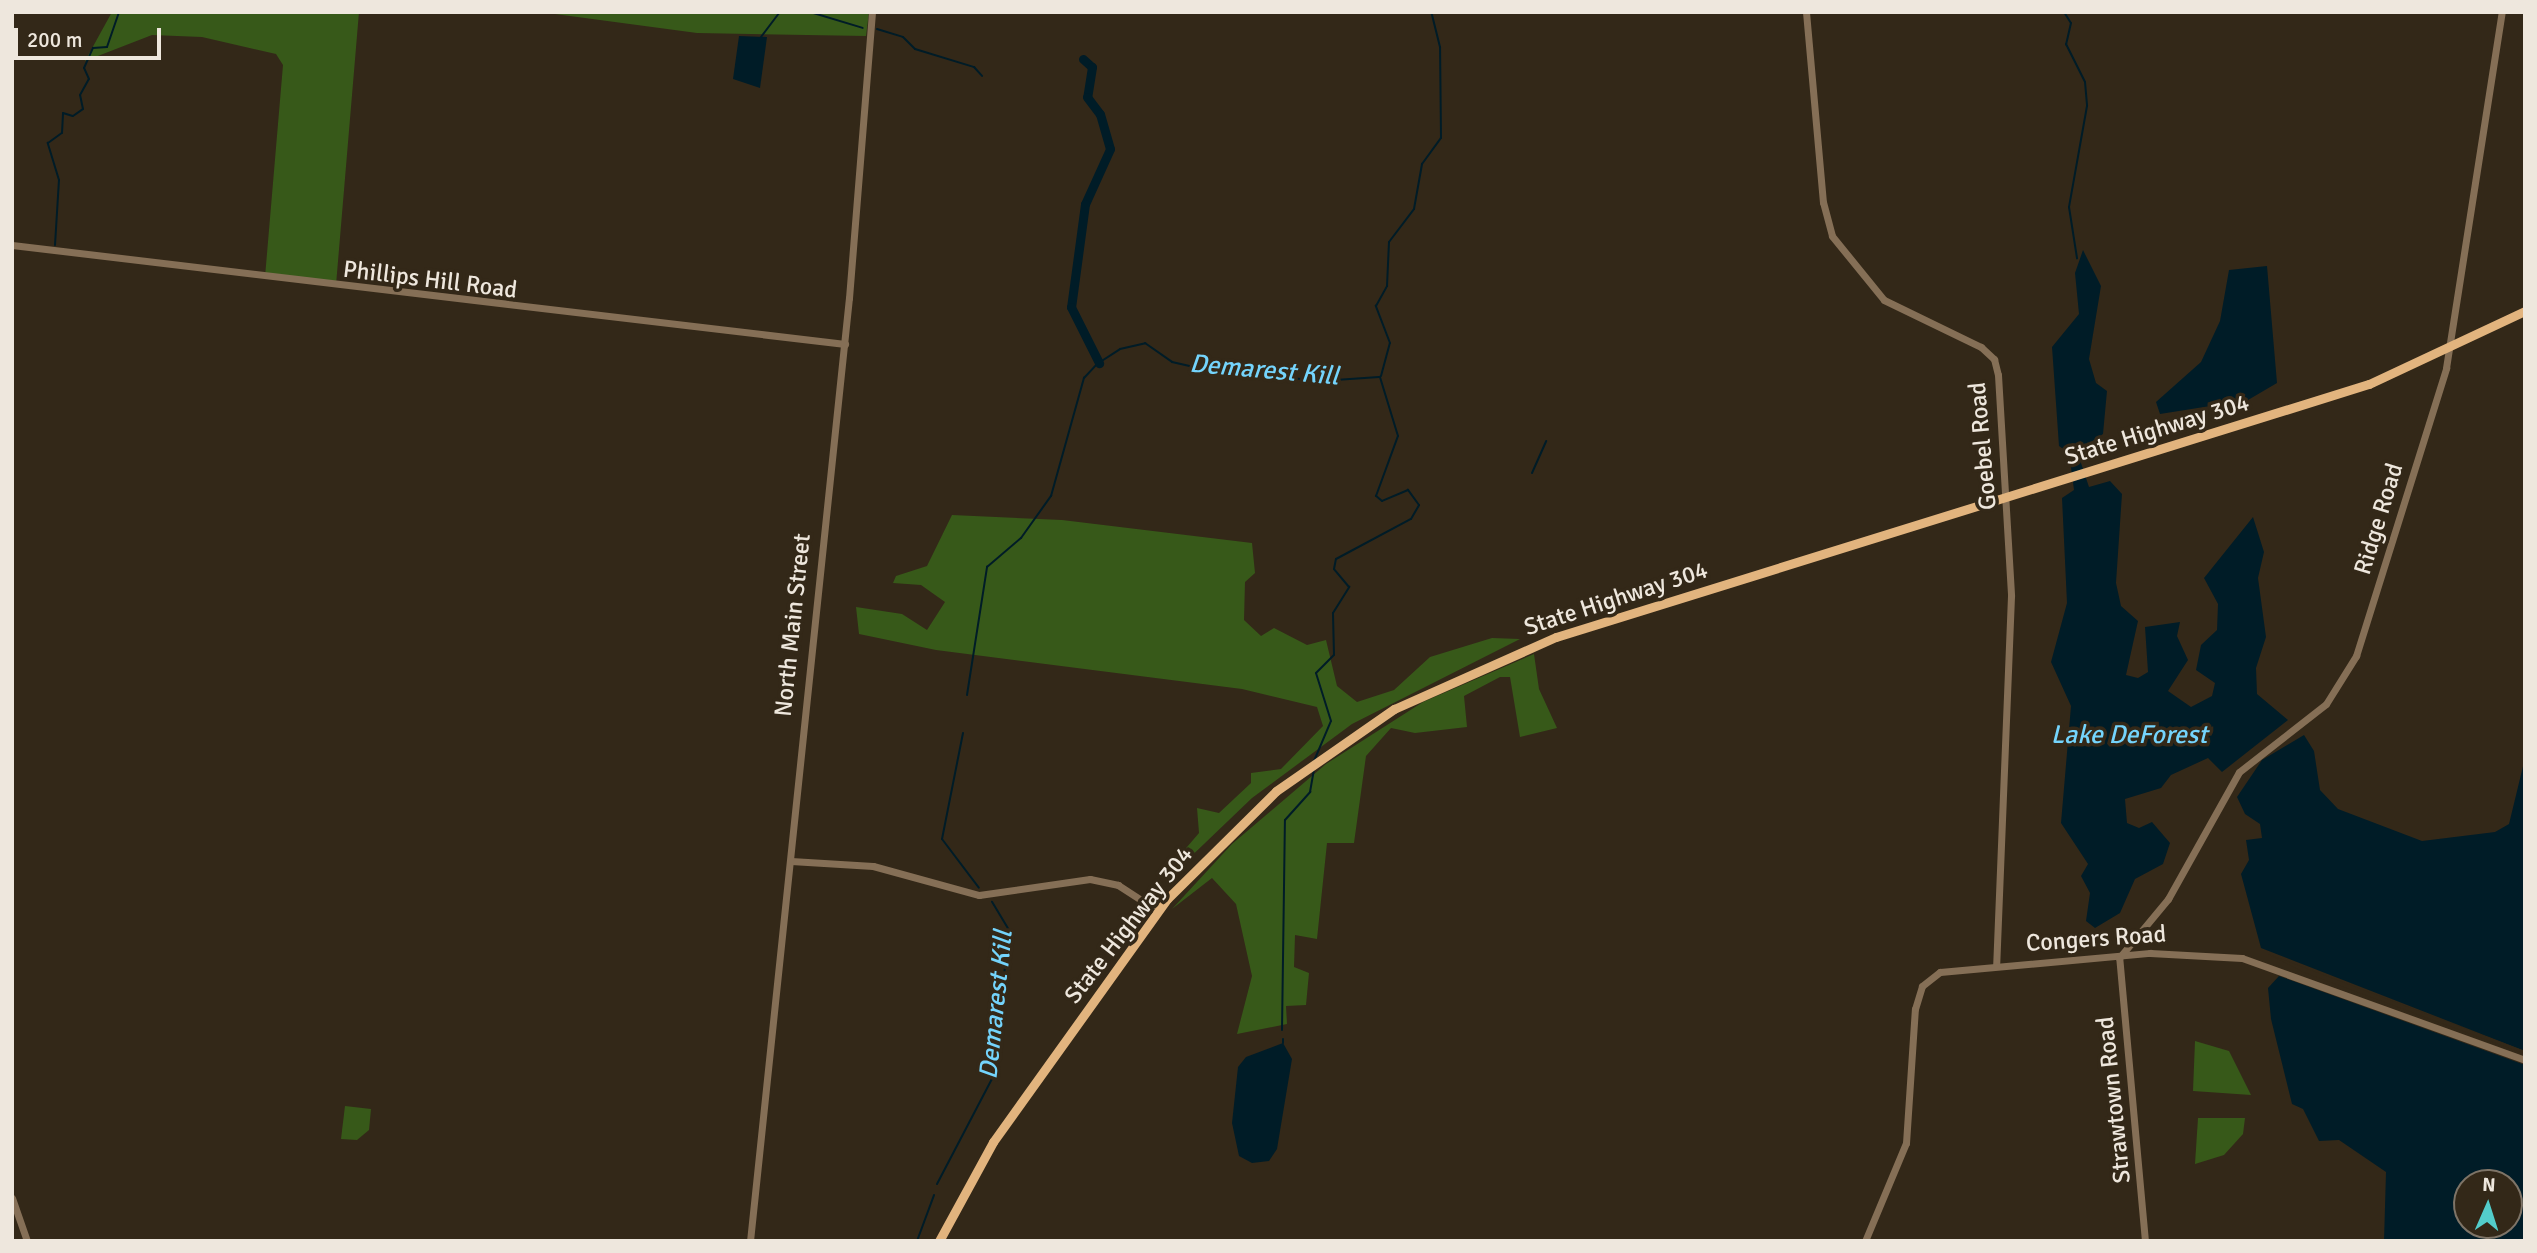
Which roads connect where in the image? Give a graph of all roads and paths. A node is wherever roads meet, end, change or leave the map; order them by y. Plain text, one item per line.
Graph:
1 (872, 12) edge
2 (1806, 12) edge
3 (2502, 12) edge
4 (12, 245) edge
5 (2525, 311) edge
6 (845, 344) junction
7 (2449, 351) junction
8 (2007, 497) junction
9 (791, 861) junction
10 (1157, 911) junction
11 (2119, 955) junction
12 (1996, 965) junction
13 (2525, 1059) edge
14 (12, 1198) edge
15 (27, 1241) edge
16 (750, 1241) edge
17 (939, 1241) edge
18 (1865, 1241) edge
19 (2146, 1241) edge

1 - 6 street, North Main Street
2 - 8 street, Goebel Road
3 - 7 street, Ridge Road
4 - 6 street, Phillips Hill Road
5 - 7 main road, State Highway 304
6 - 9 street, North Main Street
7 - 8 main road, State Highway 304
7 - 11 street, Ridge Road
8 - 10 main road, State Highway 304
8 - 12 street, Goebel Road
9 - 10 street
9 - 16 street, North Main Street
10 - 17 main road, State Highway 304
11 - 12 street, Congers Road
11 - 13 street, Congers Road
11 - 19 street, Strawtown Road
12 - 18 street, Congers Road
14 - 15 street

